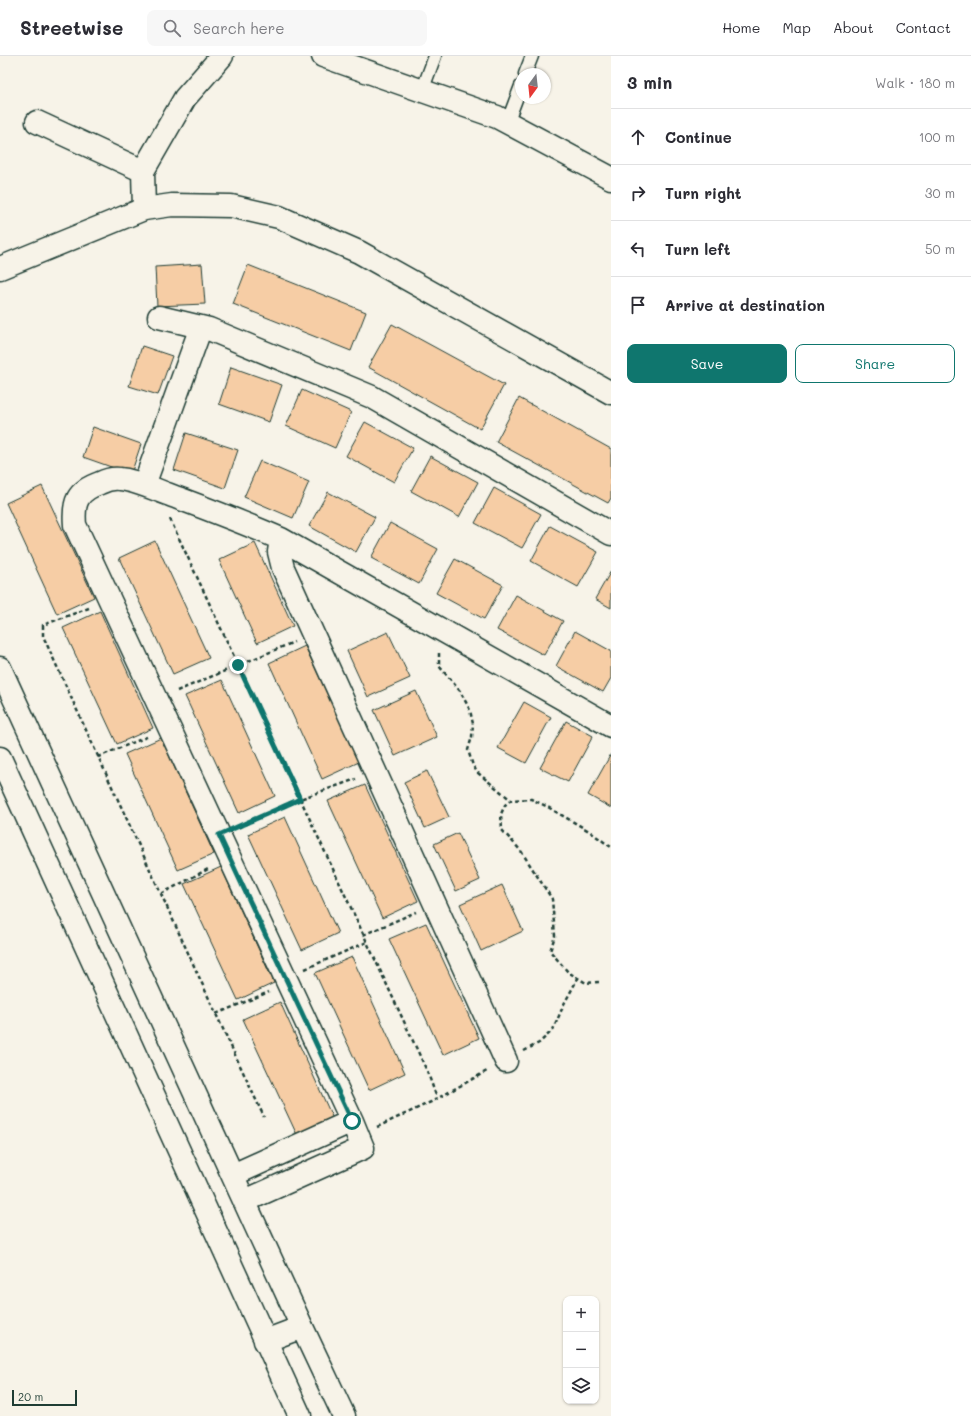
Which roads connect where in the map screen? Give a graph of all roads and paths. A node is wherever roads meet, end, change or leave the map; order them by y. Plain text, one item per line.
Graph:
1 (222, 56) edge
2 (323, 56) edge
3 (435, 56) edge
4 (532, 56) edge
5 (528, 68) edge
6 (422, 91) junction
7 (515, 102) edge
8 (37, 122) dead end
9 (507, 123) junction
10 (143, 171) junction
11 (611, 178) edge
12 (144, 209) junction
13 (0, 268) edge
14 (159, 317) dead end
15 (201, 328) junction
16 (611, 393) edge
17 (150, 488) junction
18 (611, 534) edge
19 (281, 539) junction
20 (110, 600) junction
21 (313, 634) junction
22 (440, 650) dead end
23 (238, 665) junction
24 (0, 668) edge
25 (156, 699) junction
26 (611, 726) edge
27 (169, 728) junction
28 (98, 757) junction
29 (0, 758) edge
30 (375, 772) junction
31 (300, 799) junction
32 (511, 800) junction
33 (219, 835) junction
34 (611, 847) edge
35 (230, 858) junction
36 (161, 894) junction
37 (435, 904) junction
38 (363, 935) junction
39 (367, 942) junction
40 (578, 978) junction
41 (286, 980) junction
42 (598, 982) dead end
43 (216, 1014) junction
44 (506, 1060) junction
45 (437, 1098) junction
46 (264, 1118) dead end
47 (357, 1135) junction
48 (233, 1175) junction
49 (245, 1201) junction
50 (302, 1327) junction
51 (265, 1341) junction
52 (300, 1416) edge
53 (344, 1416) edge

1 - 10 street
2 - 6 street
3 - 6 lane
4 - 5 lane
6 - 9 street
7 - 9 lane
8 - 10 street
9 - 11 street
10 - 12 street
12 - 13 street
12 - 16 street
14 - 15 street
15 - 17 street
15 - 18 street
17 - 19 street
17 - 20 street
17 - 23 path
19 - 21 street
19 - 26 street
20 - 25 street
20 - 28 path
21 - 23 path
21 - 30 street
22 - 32 path
23 - 25 path
23 - 31 path
24 - 48 street
25 - 27 street
27 - 28 path
27 - 33 street
28 - 36 path
29 - 51 street
30 - 31 path
30 - 37 street
31 - 33 path
31 - 38 path
32 - 34 path
32 - 40 path
33 - 35 street
35 - 36 path
35 - 41 street
36 - 43 path
37 - 38 path
37 - 44 street
38 - 39 path
39 - 41 path
39 - 45 path
40 - 42 path
40 - 44 path
41 - 43 path
41 - 47 street
43 - 46 path
44 - 45 path
45 - 47 path
47 - 48 street
47 - 49 street
48 - 49 street
49 - 50 street
50 - 51 street
50 - 53 street
51 - 52 street

